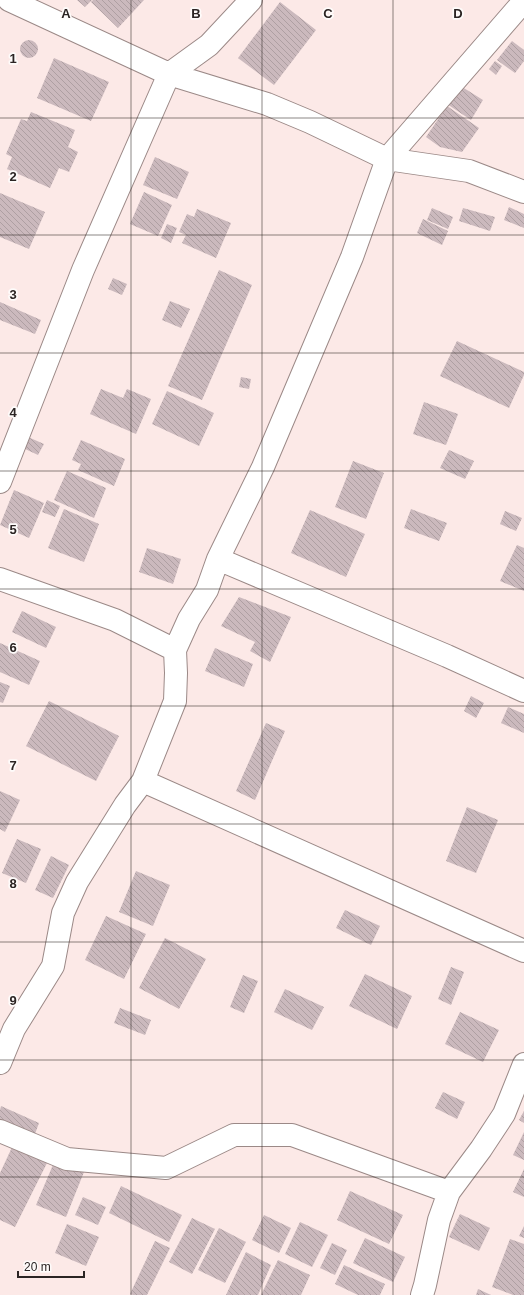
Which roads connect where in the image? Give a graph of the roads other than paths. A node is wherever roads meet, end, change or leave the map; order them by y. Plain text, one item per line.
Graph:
1 (9, 0) edge
2 (251, 0) edge
3 (524, 1) edge
4 (169, 74) junction
5 (387, 159) junction
6 (524, 192) edge
7 (0, 482) edge
8 (218, 559) junction
9 (0, 579) edge
10 (175, 650) junction
11 (524, 691) edge
12 (143, 781) junction
13 (524, 951) edge
14 (0, 1063) edge
15 (524, 1064) edge
16 (0, 1131) edge
17 (449, 1192) junction
18 (422, 1295) edge

1 - 4 street
2 - 4 street
3 - 5 street
4 - 5 street
4 - 7 street
5 - 6 street
5 - 8 street
8 - 10 street
8 - 11 street
9 - 10 street
10 - 12 street
12 - 13 street
12 - 14 street
15 - 17 street
16 - 17 street
17 - 18 street

